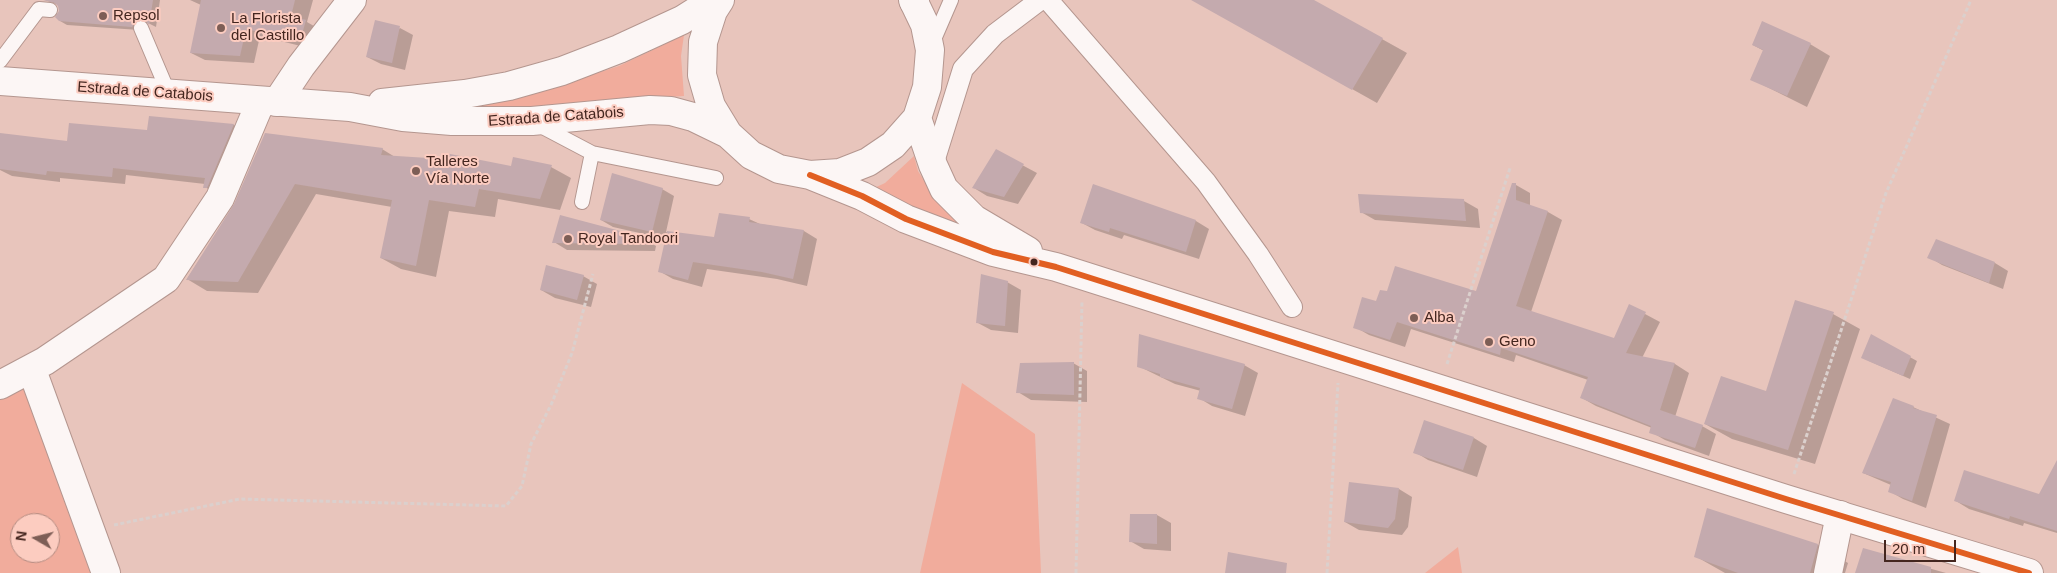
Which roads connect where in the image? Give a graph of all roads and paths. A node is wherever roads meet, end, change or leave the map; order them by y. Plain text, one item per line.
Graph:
1 (352, 0) edge
2 (714, 0) edge
3 (720, 0) edge
4 (951, 0) edge
5 (1040, 0) edge
6 (1048, 0) edge
7 (1971, 0) edge
8 (914, 1) edge
9 (50, 10) dead end
10 (141, 28) dead end
11 (930, 50) junction
12 (0, 60) edge
13 (0, 81) edge
14 (169, 94) junction
15 (269, 102) junction
16 (350, 107) junction
17 (917, 118) junction
18 (532, 122) junction
19 (728, 134) junction
20 (592, 153) junction
21 (933, 165) junction
22 (1510, 168) dead end
23 (810, 175) junction
24 (716, 178) dead end
25 (582, 202) dead end
26 (1056, 267) junction
27 (593, 274) dead end
28 (1082, 276) junction
29 (1292, 307) dead end
30 (1338, 357) junction
31 (32, 370) junction
32 (0, 385) edge
33 (1439, 388) junction
34 (1786, 499) junction
35 (1840, 515) junction
36 (90, 530) junction
37 (106, 573) edge
38 (1076, 573) edge
39 (1327, 573) edge
40 (1828, 573) edge
41 (2029, 573) edge

1 - 15 main road
2 - 16 main road, Estrada de Catabois
3 - 19 main road, Estrada de Catabois
4 - 11 lane
5 - 21 street
6 - 29 street
7 - 34 path
8 - 11 main road, Estrada de Catabois
9 - 12 lane
10 - 14 lane
11 - 17 main road, Estrada de Catabois
13 - 14 main road, Estrada de Catabois
14 - 15 main road, Estrada de Catabois
15 - 16 main road, Estrada de Catabois
15 - 31 main road
16 - 18 main road, Estrada de Catabois
17 - 21 main road, Estrada de Catabois
17 - 23 main road, Estrada de Catabois
18 - 19 main road, Estrada de Catabois
18 - 20 lane
19 - 23 main road, Estrada de Catabois
20 - 24 lane
20 - 25 lane
21 - 26 main road, Estrada de Catabois
22 - 33 path
23 - 26 main road, Estrada de Catabois
26 - 28 main road, Estrada de Catabois
27 - 36 path
28 - 30 main road, Estrada de Catabois
28 - 38 path
30 - 33 main road, Estrada de Catabois
30 - 39 path
31 - 32 main road
31 - 36 main road
33 - 34 main road, Estrada de Catabois
34 - 35 main road, Estrada de Catabois
35 - 40 main road
35 - 41 main road, Estrada de Catabois
36 - 37 main road

